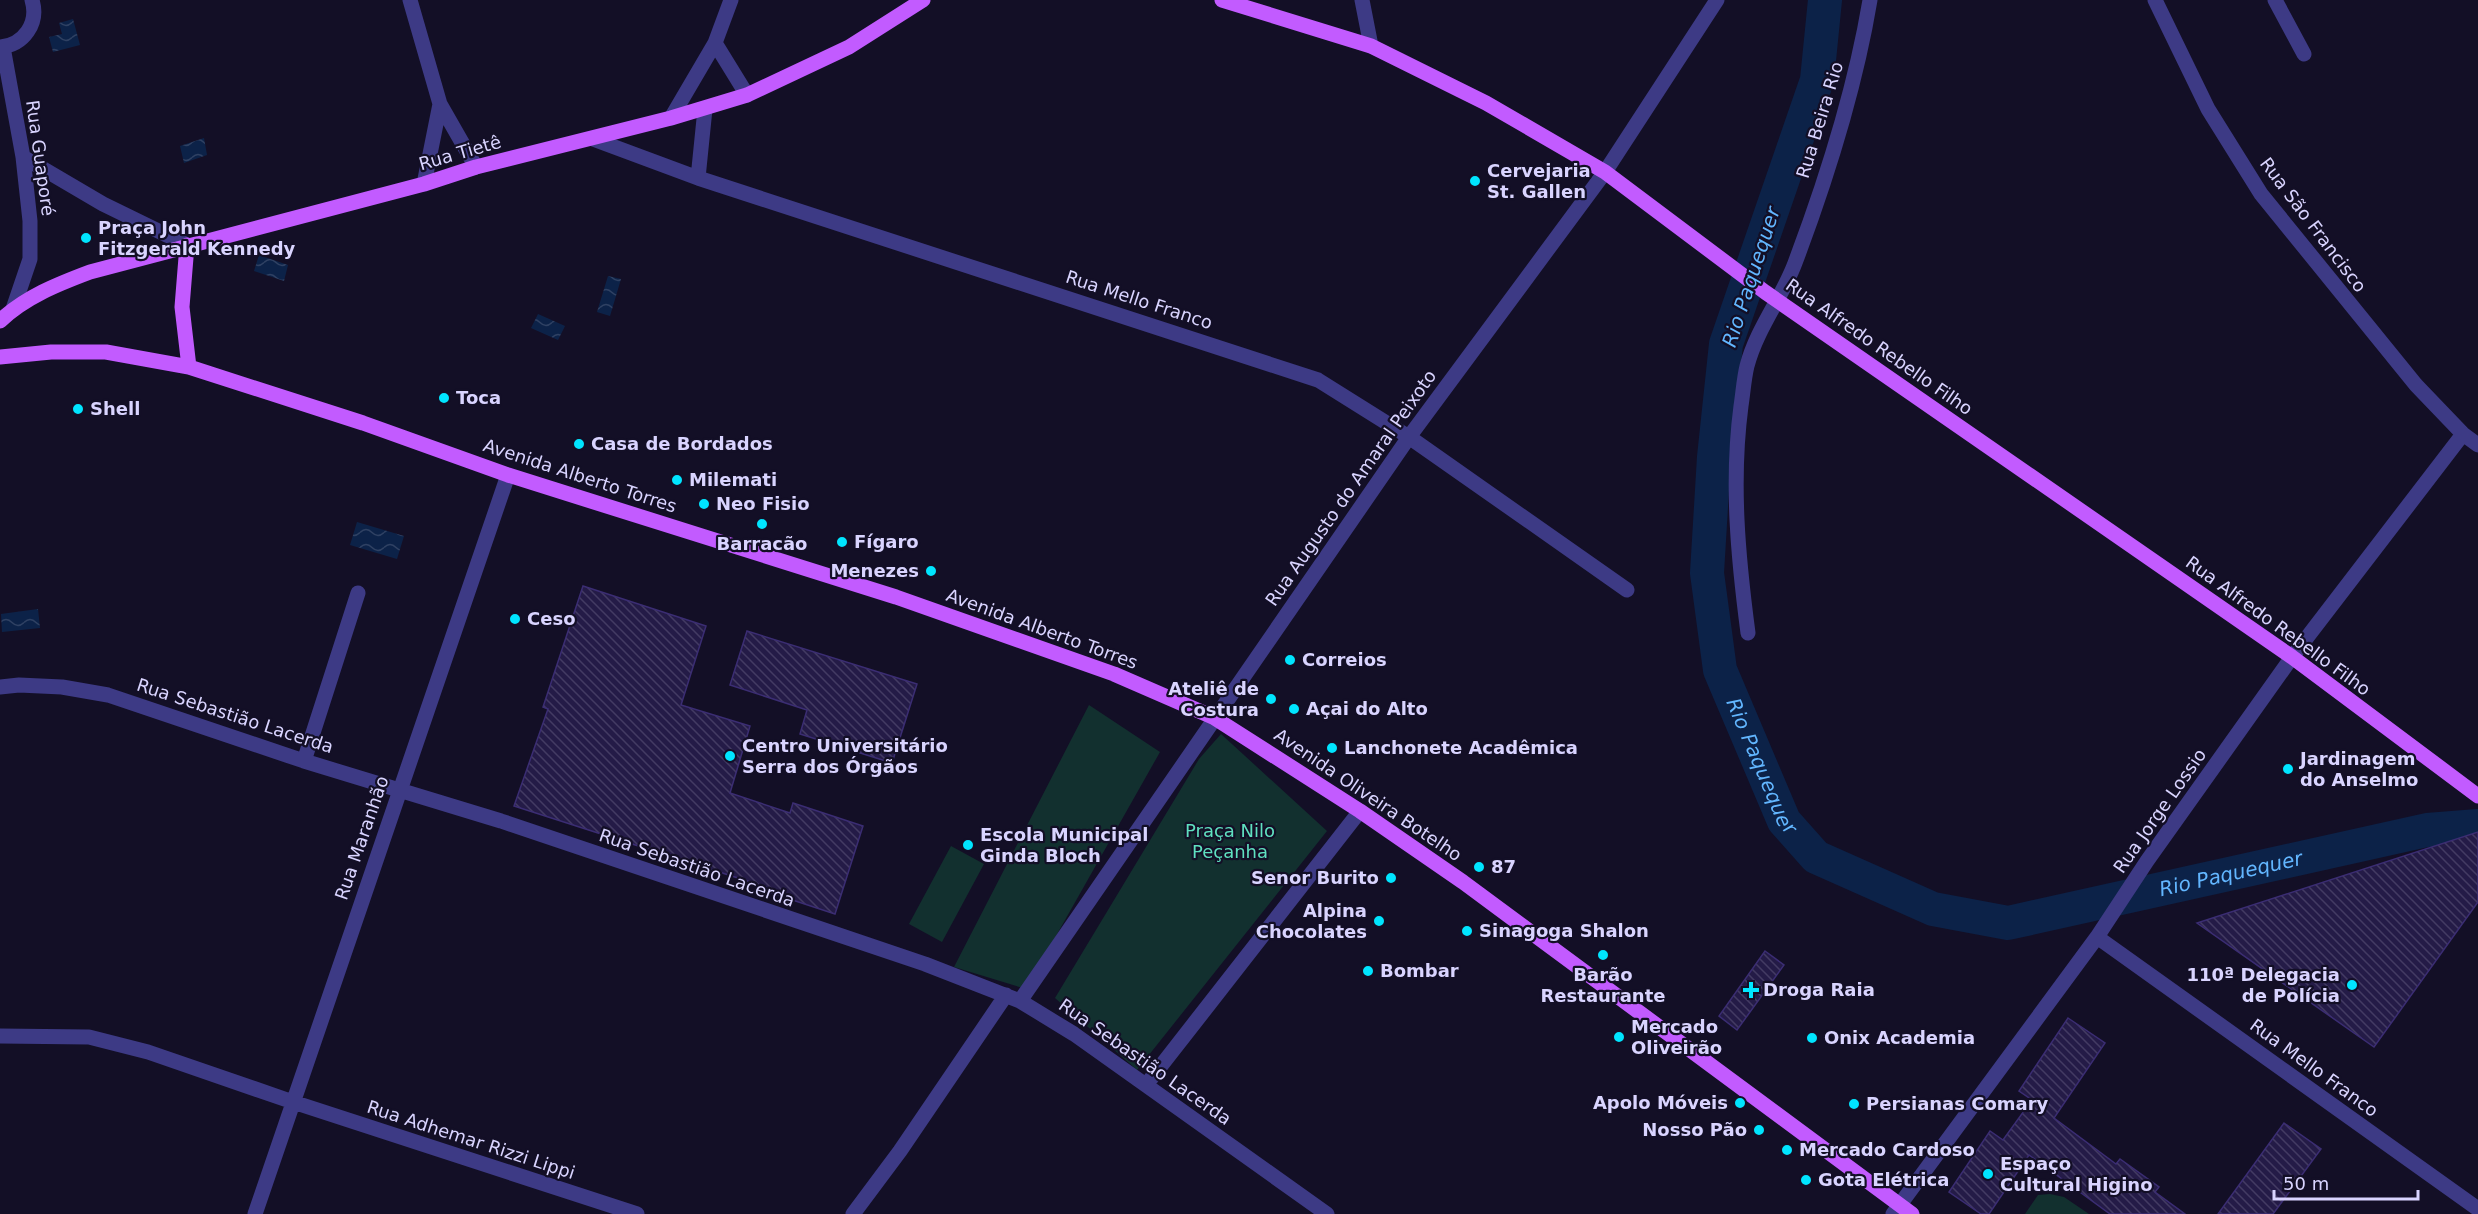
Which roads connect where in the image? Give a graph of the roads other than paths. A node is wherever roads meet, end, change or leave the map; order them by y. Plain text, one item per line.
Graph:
1 (410, 0) edge
2 (731, 0) edge
3 (923, 0) edge
4 (1222, 0) edge
5 (1362, 0) edge
6 (1717, 0) edge
7 (1870, 0) edge
8 (2156, 0) edge
9 (2275, 0) edge
10 (37, 1) edge
11 (715, 43) junction
12 (1371, 46) junction
13 (1, 47) edge
14 (2304, 54) dead end
15 (747, 95) junction
16 (440, 104) junction
17 (705, 109) junction
18 (672, 118) junction
19 (593, 139) junction
20 (22, 157) junction
21 (476, 167) junction
22 (1605, 172) junction
23 (698, 178) junction
24 (424, 184) junction
25 (187, 245) junction
26 (1771, 296) junction
27 (13, 309) junction
28 (0, 321) edge
29 (0, 357) edge
30 (189, 367) junction
31 (2463, 434) junction
32 (1409, 437) junction
33 (2478, 445) edge
34 (508, 475) junction
35 (1627, 590) dead end
36 (358, 593) dead end
37 (1748, 633) dead end
38 (2292, 657) junction
39 (0, 687) edge
40 (1214, 717) junction
41 (1235, 731) joint
42 (304, 761) junction
43 (400, 788) junction
44 (2478, 796) edge
45 (1360, 811) junction
46 (2097, 937) junction
47 (1013, 998) junction
48 (0, 1036) edge
49 (1146, 1085) junction
50 (293, 1102) junction
51 (1896, 1209) edge
52 (2478, 1209) edge
53 (255, 1214) edge
54 (637, 1214) edge
55 (853, 1214) edge
56 (1327, 1214) edge
57 (1912, 1214) edge

1 - 16 street
2 - 11 street
3 - 15 main road, Rua Tietê
4 - 12 main road, Rua Alfredo Rebello Filho
5 - 12 street
6 - 22 street, Rua Augusto do Amaral Peixoto
7 - 26 street, Rua Beira Rio
8 - 31 street, Rua São Francisco
9 - 14 street
10 - 13 street
11 - 15 street
11 - 18 street
12 - 22 main road, Rua Alfredo Rebello Filho
13 - 20 street, Rua Guaporé
15 - 17 main road, Rua Tietê
16 - 21 street
16 - 24 street
17 - 18 main road, Rua Tietê
17 - 23 street
18 - 19 main road, Rua Tietê
19 - 21 main road, Rua Tietê
19 - 23 street, Rua Mello Franco
20 - 25 street
20 - 27 street, Rua Guaporé
21 - 24 main road, Rua Tietê
22 - 26 main road, Rua Alfredo Rebello Filho
22 - 32 street, Rua Augusto do Amaral Peixoto
23 - 32 street, Rua Mello Franco
24 - 25 main road, Rua Tietê
25 - 27 main road, Rua Tietê
25 - 30 main road
26 - 37 street, Rua Beira Rio
26 - 38 main road, Rua Alfredo Rebello Filho
27 - 28 main road, Rua Tietê
29 - 30 main road, Avenida Alberto Torres
30 - 34 main road, Avenida Alberto Torres
31 - 33 street, Rua São Francisco
31 - 38 street, Rua Jorge Lossio
32 - 35 street, Rua Mello Franco
32 - 40 street, Rua Augusto do Amaral Peixoto
34 - 40 main road, Avenida Alberto Torres
34 - 43 street, Rua Maranhão
36 - 42 street
38 - 44 main road, Rua Alfredo Rebello Filho
38 - 46 street, Rua Jorge Lossio
39 - 42 street, Rua Sebastião Lacerda
40 - 41 main road, Avenida Alberto Torres
40 - 47 street, Rua Augusto do Amaral Peixoto
41 - 45 main road, Avenida Oliveira Botelho
42 - 43 street, Rua Sebastião Lacerda
43 - 47 street, Rua Sebastião Lacerda
43 - 50 street, Rua Maranhão
45 - 49 street
45 - 51 main road, Avenida Oliveira Botelho
46 - 51 street, Rua Jorge Lossio
46 - 52 street, Rua Mello Franco
47 - 49 street, Rua Sebastião Lacerda
47 - 55 street, Rua Augusto do Amaral Peixoto
48 - 50 street, Rua Adhemar Rizzi Lippi
49 - 56 street, Rua Sebastião Lacerda
50 - 53 street, Rua Maranhão
50 - 54 street, Rua Adhemar Rizzi Lippi
51 - 57 main road, Avenida Oliveira Botelho

